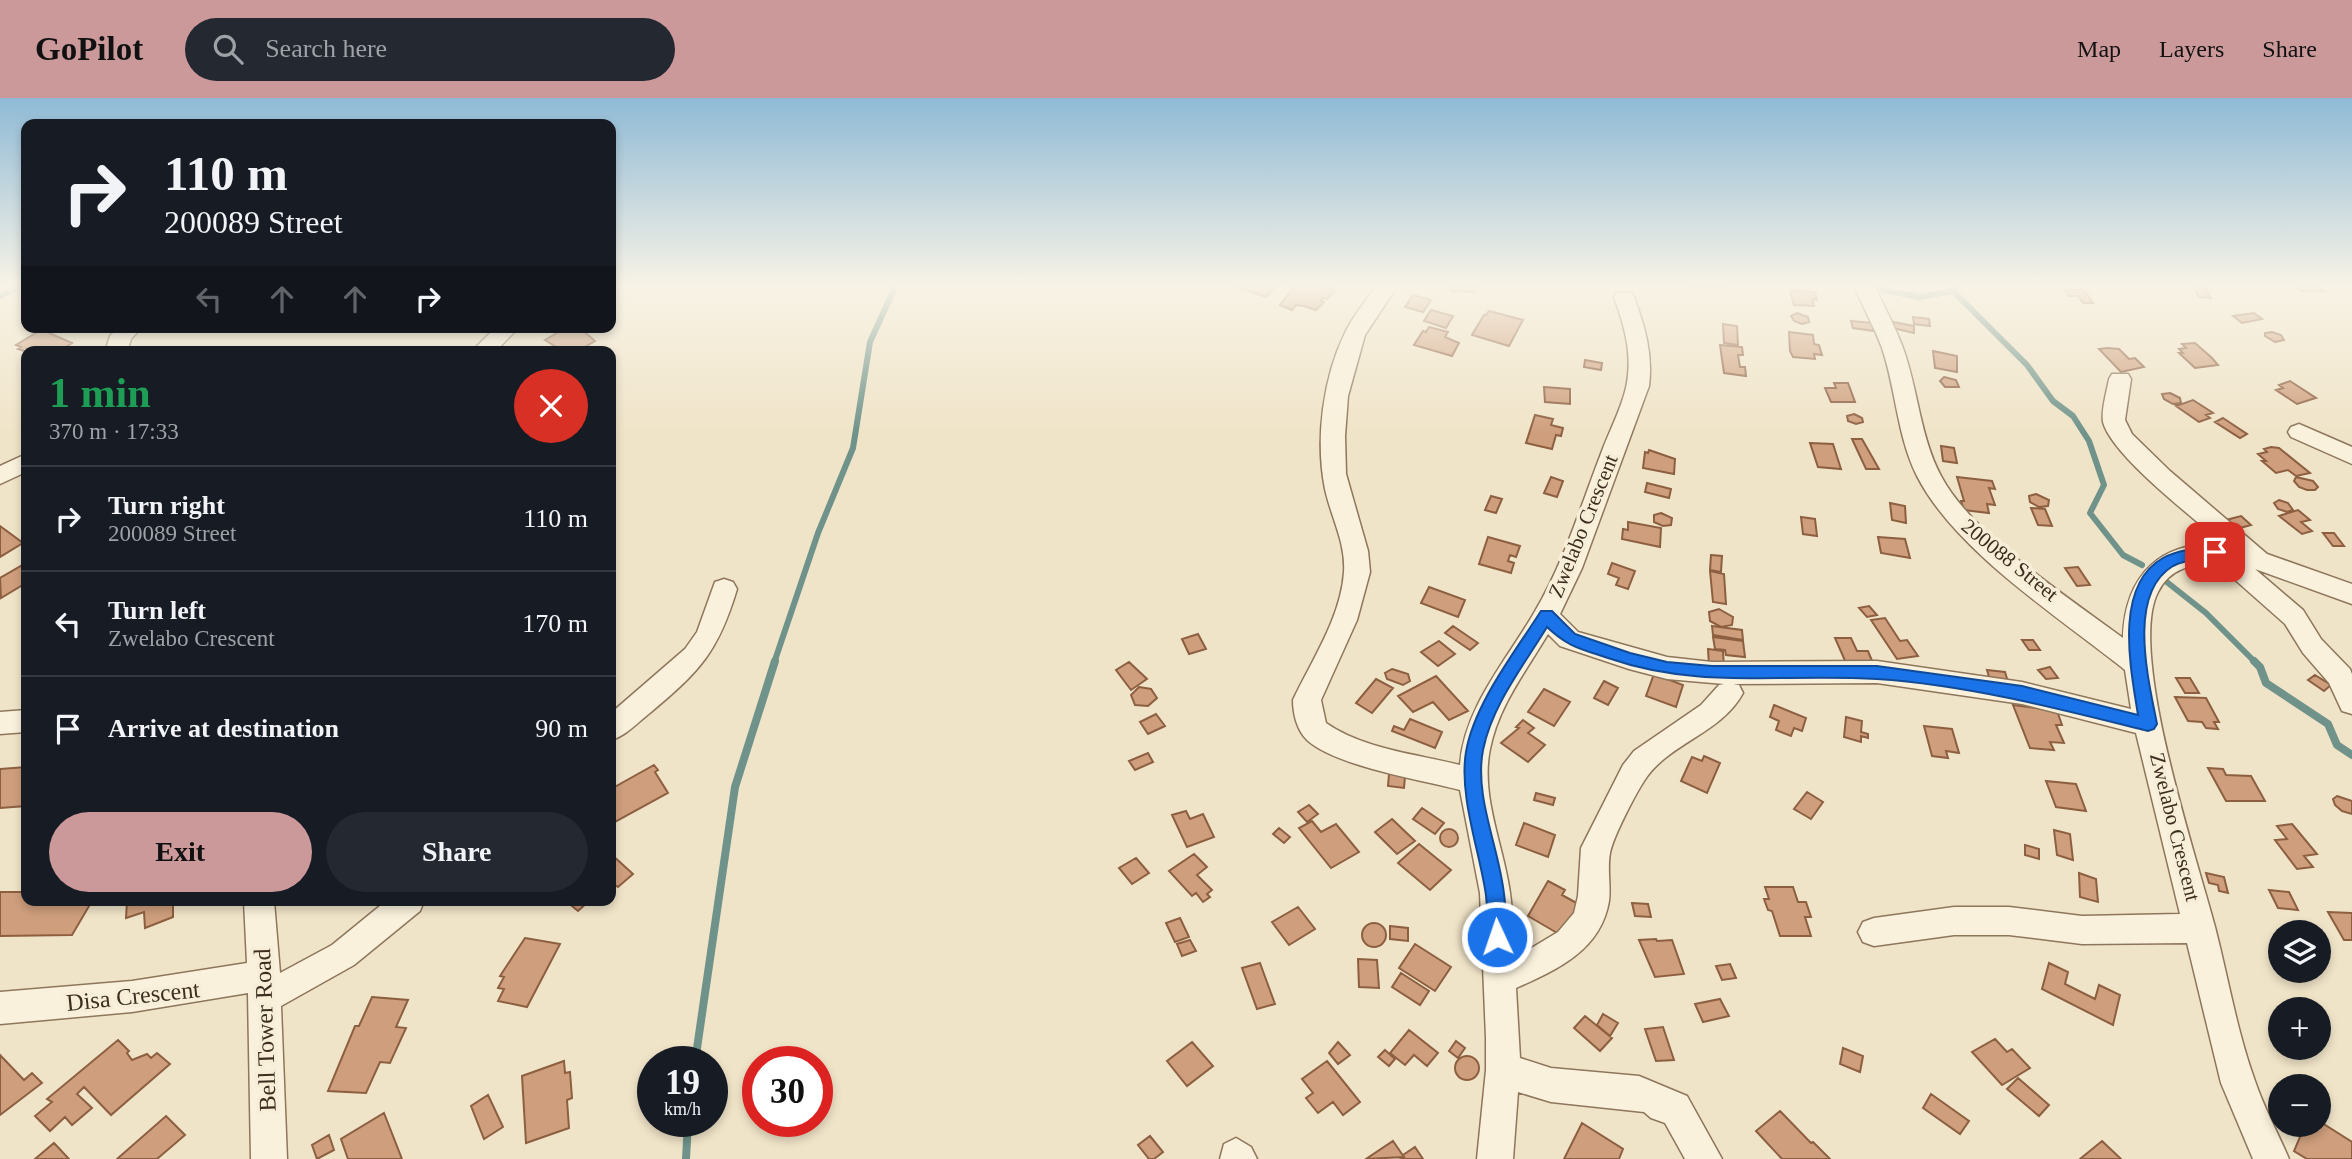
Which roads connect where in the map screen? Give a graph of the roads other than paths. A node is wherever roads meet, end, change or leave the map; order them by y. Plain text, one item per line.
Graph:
1 (1355, 335) edge
2 (1638, 335) edge
3 (1887, 335) edge
4 (2120, 379) dead end
5 (2300, 432) dead end
6 (2352, 456) edge
7 (21, 465) edge
8 (0, 476) edge
9 (2221, 552) junction
10 (2259, 560) junction
11 (724, 589) dead end
12 (2352, 594) edge
13 (1546, 616) junction
14 (2138, 665) junction
15 (1729, 693) dead end
16 (2352, 703) edge
17 (21, 721) edge
18 (0, 723) edge
19 (2148, 724) junction
20 (616, 725) edge
21 (1473, 781) junction
22 (259, 906) edge
23 (404, 906) edge
24 (2200, 928) junction
25 (1874, 932) dead end
26 (1499, 980) junction
27 (264, 987) junction
28 (0, 1008) edge
29 (1503, 1070) junction
30 (269, 1159) edge
31 (1495, 1159) edge
32 (1704, 1159) edge
33 (2271, 1159) edge

1 - 21 street
2 - 13 street, Zwelabo Crescent
3 - 14 street, 200088 Street
4 - 10 street
5 - 6 street
7 - 8 street
9 - 10 street, Zwelabo Crescent
9 - 14 street, Zwelabo Crescent
9 - 16 street
10 - 12 street, Zwelabo Crescent
11 - 20 street
13 - 19 street
13 - 21 street, Zwelabo Crescent
14 - 19 street, Zwelabo Crescent
15 - 26 lane
17 - 18 street
19 - 24 street, Zwelabo Crescent
21 - 26 street, Zwelabo Crescent
22 - 27 street, Bell Tower Road
23 - 27 street, Disa Crescent
24 - 25 street
24 - 33 street, Zwelabo Crescent
26 - 29 street, Zwelabo Crescent
27 - 28 street, Disa Crescent
27 - 30 street, Bell Tower Road
29 - 31 street, Zwelabo Crescent
29 - 32 street

